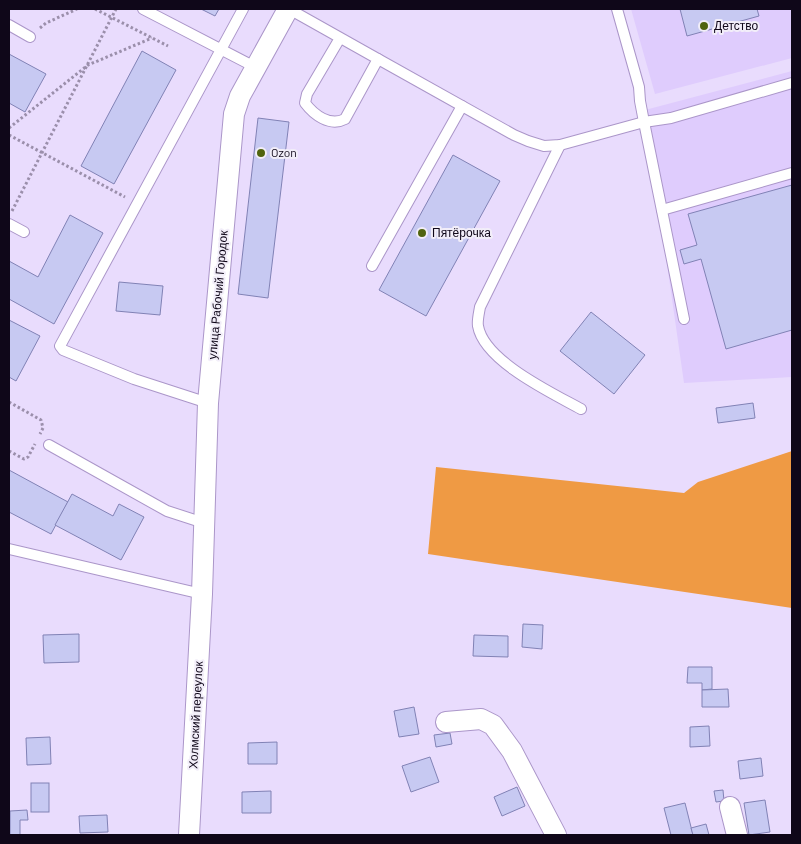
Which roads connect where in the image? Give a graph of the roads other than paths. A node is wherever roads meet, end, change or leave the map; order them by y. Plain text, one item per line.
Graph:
1 (143, 9) edge
2 (243, 9) edge
3 (288, 9) edge
4 (617, 9) edge
5 (9, 26) edge
6 (30, 37) road end
7 (340, 38) junction
8 (220, 49) junction
9 (378, 59) junction
10 (255, 68) junction
11 (792, 83) edge
12 (462, 106) junction
13 (644, 122) junction
14 (560, 145) junction
15 (792, 174) edge
16 (662, 210) junction
17 (9, 224) edge
18 (24, 232) dead end
19 (372, 266) dead end
20 (684, 319) dead end
21 (208, 403) junction
22 (581, 409) dead end
23 (49, 445) dead end
24 (204, 523) junction
25 (9, 549) edge
26 (202, 594) junction
27 (446, 722) dead end
28 (730, 807) dead end
29 (189, 835) edge
30 (556, 835) edge
31 (737, 835) edge

1 - 8 lane
2 - 8 lane
3 - 7 lane
3 - 10 street, улица Рабочий Городок
4 - 13 lane
5 - 6 lane
7 - 9 lane
7 - 9 lane
8 - 10 lane
8 - 21 lane
9 - 12 lane
10 - 21 street, улица Рабочий Городок
11 - 13 lane
12 - 14 lane
12 - 19 lane
13 - 14 lane
13 - 16 lane
14 - 22 lane
15 - 16 lane
16 - 20 lane
17 - 18 lane
21 - 24 street, улица Рабочий Городок
23 - 24 lane
24 - 26 street, улица Рабочий Городок
25 - 26 lane
26 - 29 street, Холмский переулок
27 - 30 street
28 - 31 street

